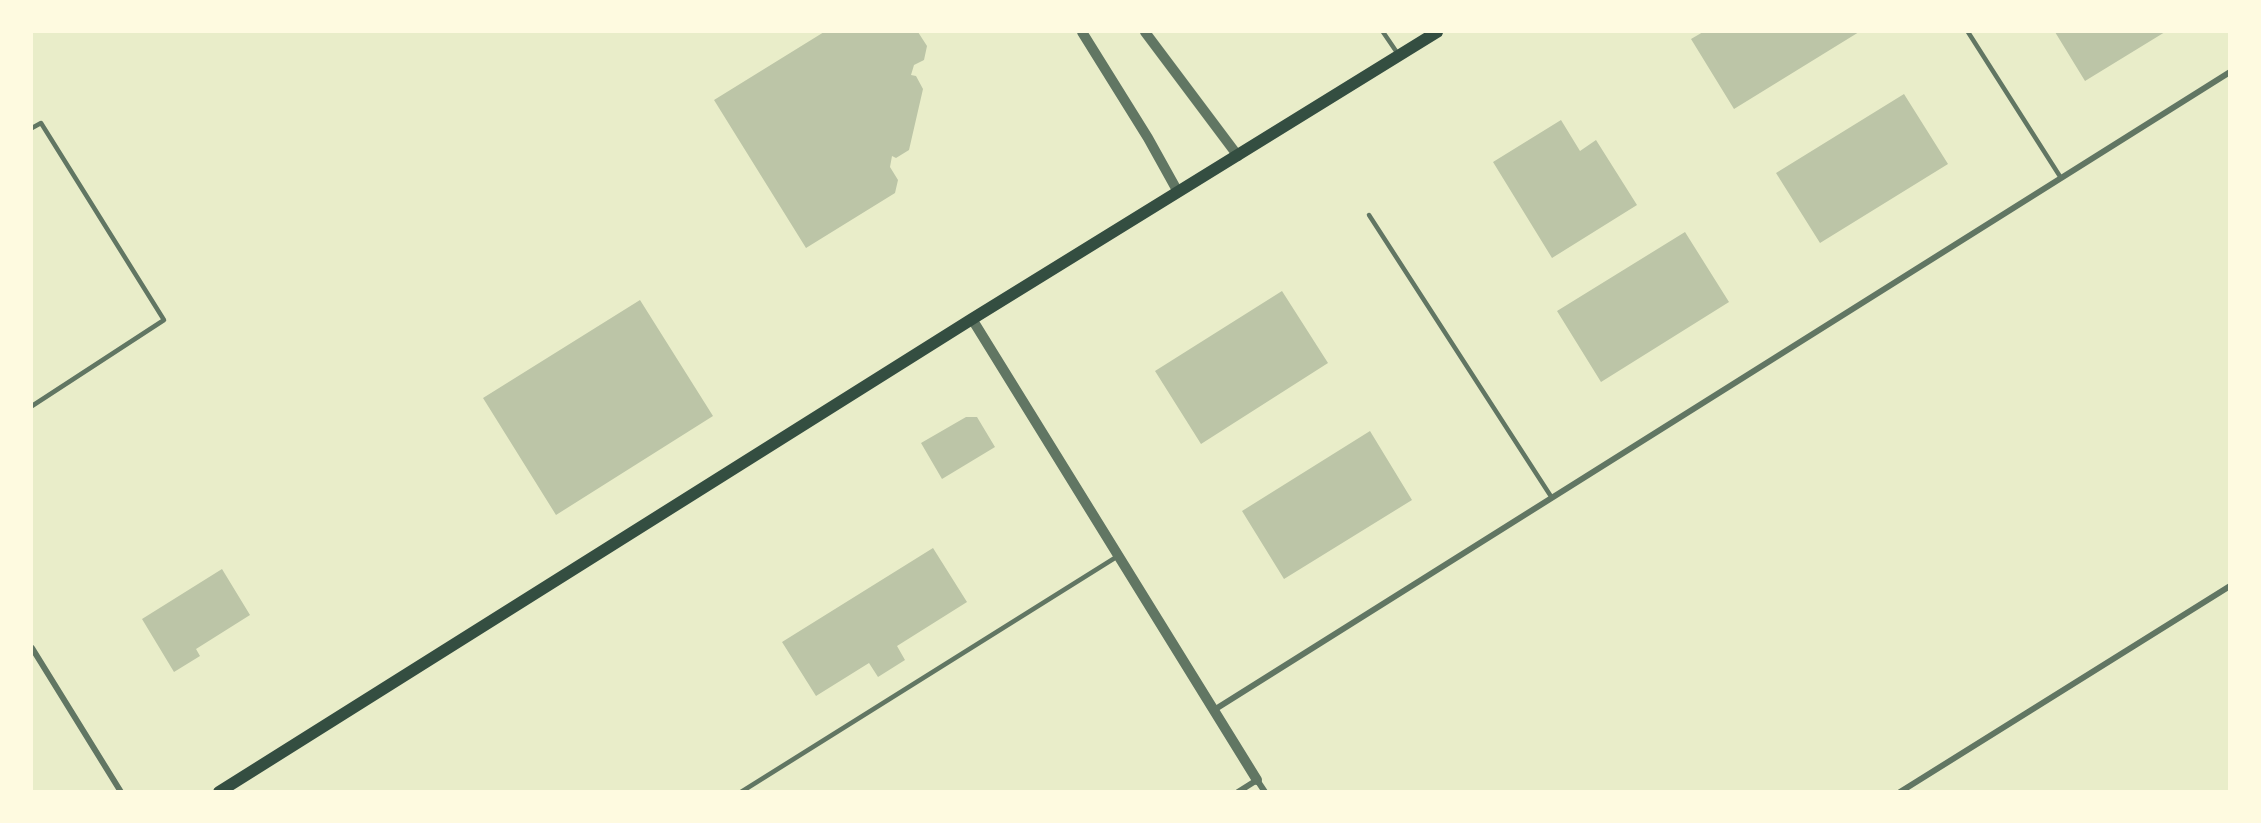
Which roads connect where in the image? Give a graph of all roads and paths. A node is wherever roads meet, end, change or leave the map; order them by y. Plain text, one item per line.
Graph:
1 (1082, 32) edge
2 (1145, 32) edge
3 (1383, 32) edge
4 (1437, 32) edge
5 (1968, 32) edge
6 (1398, 55) junction
7 (2229, 72) edge
8 (32, 128) edge
9 (1238, 156) junction
10 (2061, 178) junction
11 (1178, 192) junction
12 (1369, 214) dead end
13 (972, 319) junction
14 (32, 406) edge
15 (1552, 498) junction
16 (1119, 555) junction
17 (2229, 586) edge
18 (32, 648) edge
19 (1214, 710) junction
20 (1257, 780) junction
21 (121, 792) edge
22 (219, 792) edge
23 (741, 792) edge
24 (1238, 792) edge
25 (1265, 792) edge
26 (1900, 792) edge

1 - 11 street
2 - 9 street
3 - 6 lane
4 - 6 main road
5 - 10 lane
6 - 9 main road
7 - 10 street
8 - 14 lane
9 - 11 main road
10 - 15 street
11 - 13 main road
12 - 15 lane
13 - 16 street
13 - 22 main road
15 - 19 street
16 - 19 street
16 - 23 lane
17 - 26 street
18 - 21 street
19 - 20 street
20 - 24 street
20 - 25 street

